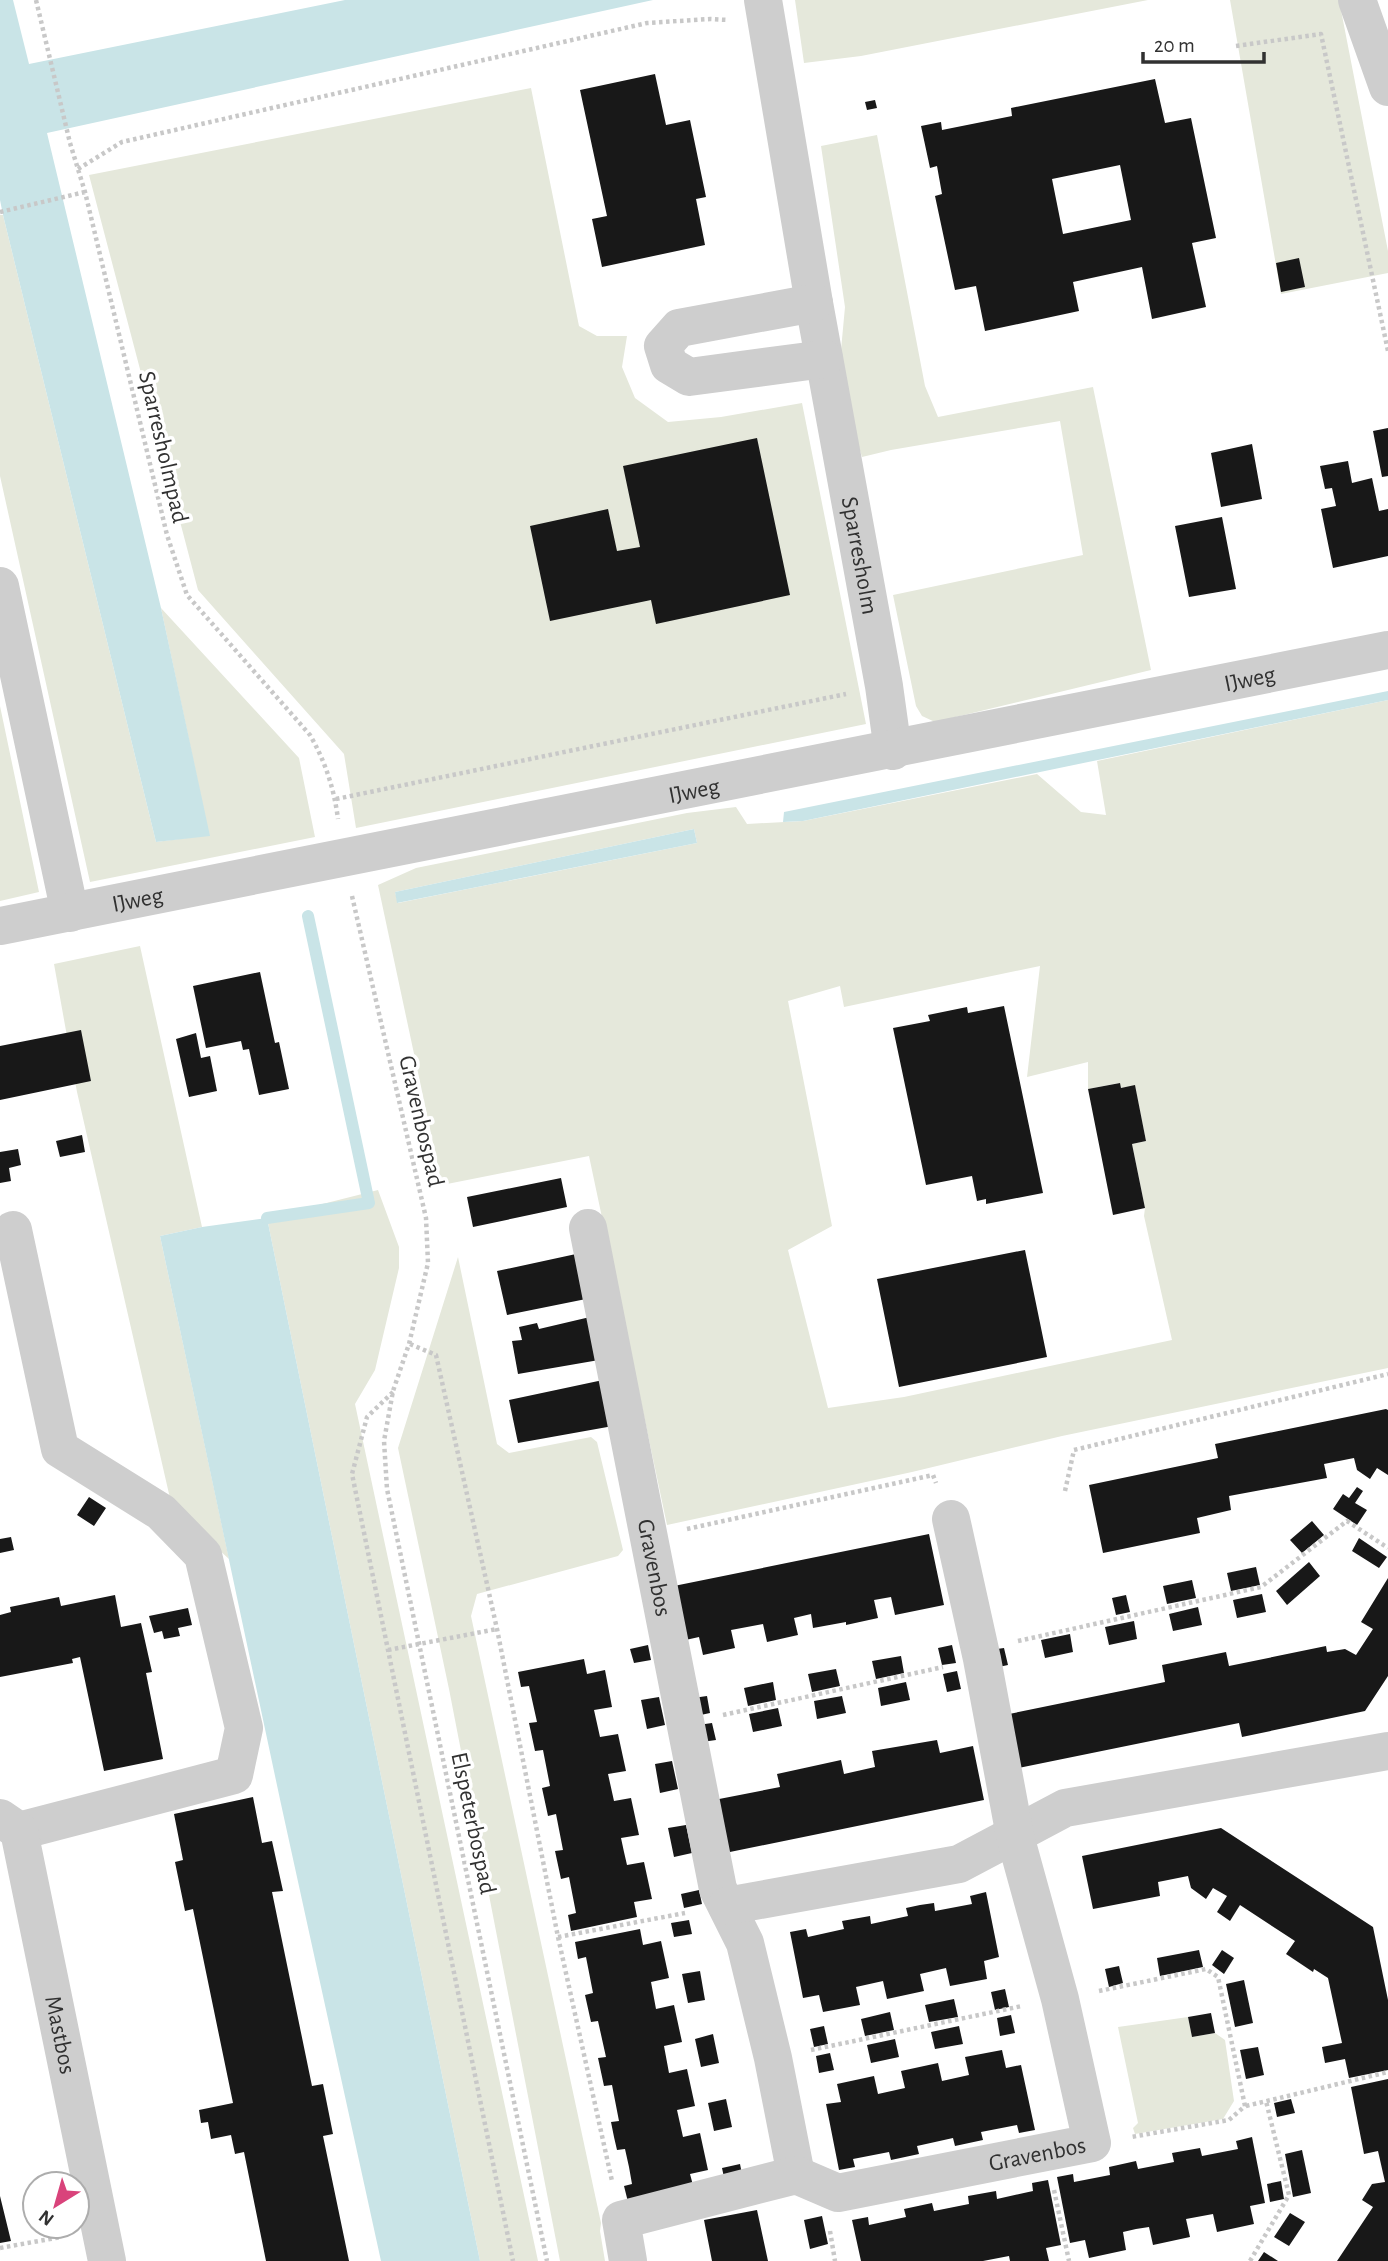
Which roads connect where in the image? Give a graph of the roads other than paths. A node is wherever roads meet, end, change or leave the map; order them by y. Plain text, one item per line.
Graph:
1 (1357, 0) edge
2 (765, 11) edge
3 (1388, 88) edge
4 (814, 303) junction
5 (824, 359) junction
6 (0, 586) edge
7 (1388, 650) edge
8 (893, 751) junction
9 (70, 913) junction
10 (0, 926) edge
11 (588, 1228) dead end
12 (13, 1230) dead end
13 (950, 1519) road end
14 (1388, 1751) edge
15 (10, 1825) edge
16 (1015, 1836) junction
17 (727, 1906) junction
18 (796, 2175) junction
19 (104, 2245) edge
20 (628, 2261) edge

1 - 3 street
2 - 4 street, Sparresholm
4 - 5 street, Sparresholm
4 - 5 street
5 - 8 street, Sparresholm
6 - 9 street
7 - 8 street, IJweg
8 - 9 street, IJweg
9 - 10 street, IJweg
11 - 17 street, Gravenbos
12 - 15 street
13 - 16 street, Gravenbos
14 - 16 street
15 - 19 street, Mastbos
16 - 17 street
16 - 18 street, Gravenbos
17 - 18 street, Gravenbos
18 - 20 street

